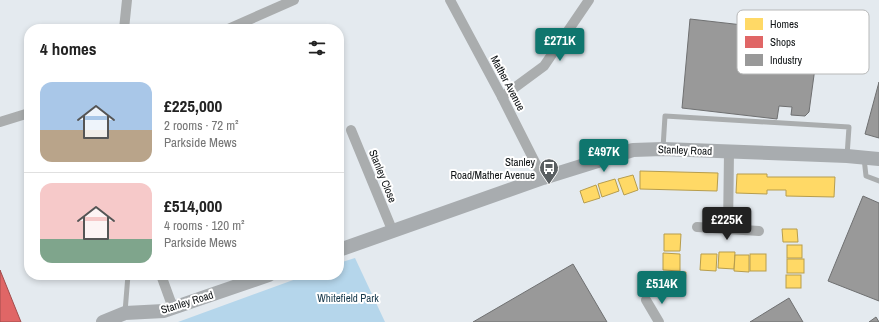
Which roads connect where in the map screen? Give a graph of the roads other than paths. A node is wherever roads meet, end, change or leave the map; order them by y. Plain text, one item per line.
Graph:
1 (127, 0) edge
2 (294, 0) edge
3 (450, 0) edge
4 (589, 0) edge
5 (125, 24) edge
6 (239, 24) edge
7 (502, 97) junction
8 (24, 115) edge
9 (0, 122) edge
10 (351, 130) dead end
11 (663, 149) junction
12 (729, 152) junction
13 (847, 156) junction
14 (864, 157) junction
15 (879, 159) edge
16 (543, 178) junction
17 (879, 181) edge
18 (697, 227) dead end
19 (728, 230) junction
20 (759, 231) dead end
21 (393, 232) junction
22 (344, 248) edge
23 (128, 280) edge
24 (163, 280) edge
25 (254, 280) edge
26 (646, 300) dead end
27 (173, 308) junction
28 (125, 313) junction
29 (103, 322) edge
30 (659, 322) edge

1 - 5 street
2 - 6 street
3 - 7 street, Mather Avenue
4 - 7 street
7 - 16 street, Mather Avenue
8 - 9 street
10 - 21 street, Stanley Close
11 - 12 street, Stanley Road
11 - 13 lane
11 - 16 street, Stanley Road
12 - 13 street, Stanley Road
12 - 19 street
13 - 14 street, Stanley Road
14 - 15 street, Stanley Road
14 - 17 lane
16 - 21 street, Stanley Road
18 - 19 street
19 - 20 street
21 - 22 street, Stanley Road
23 - 28 lane
24 - 27 street
25 - 27 street, Stanley Road
26 - 30 street
27 - 28 street, Stanley Road
28 - 29 street, Stanley Road

